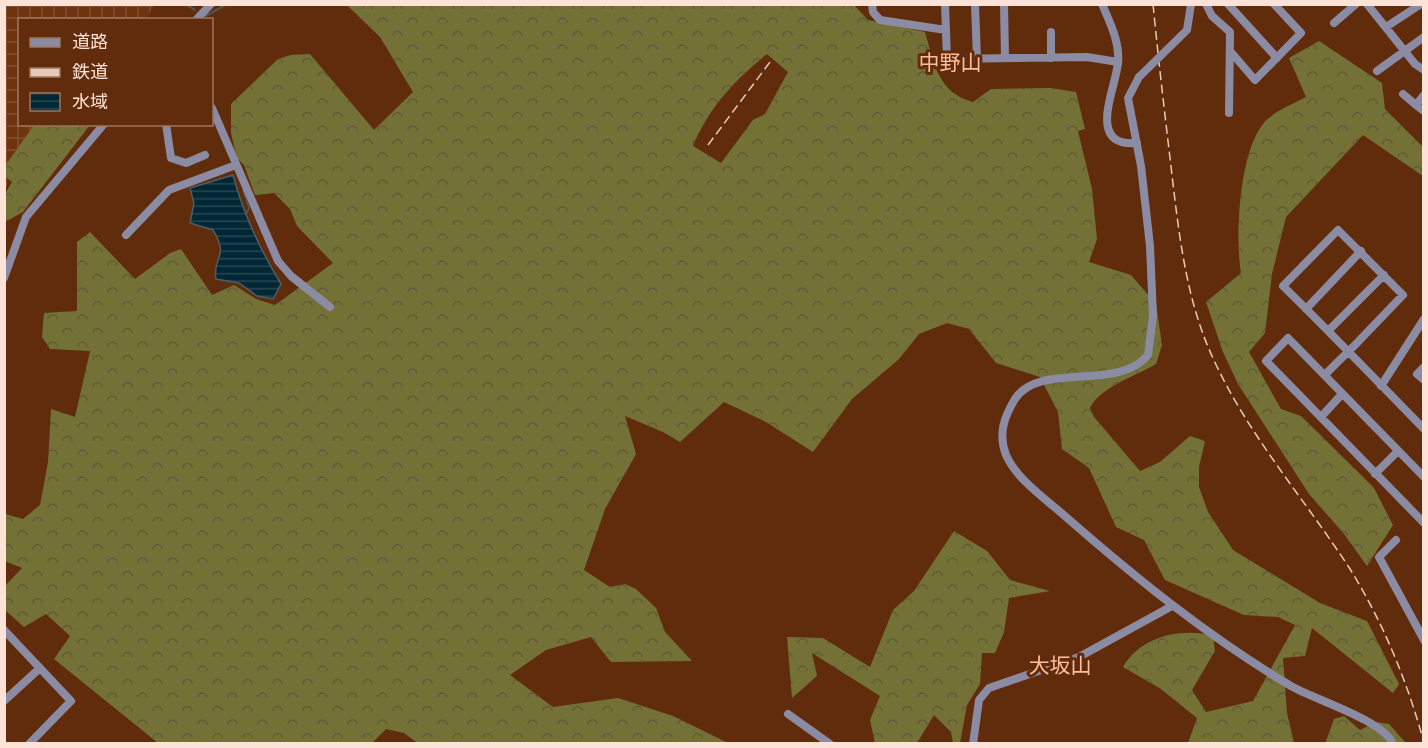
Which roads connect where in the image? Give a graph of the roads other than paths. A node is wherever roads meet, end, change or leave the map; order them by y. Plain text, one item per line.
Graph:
1 (211, 4) edge
2 (872, 4) edge
3 (945, 4) edge
4 (975, 4) edge
5 (1004, 4) edge
6 (1102, 4) edge
7 (1191, 4) edge
8 (1206, 4) edge
9 (1228, 4) edge
10 (1274, 4) edge
11 (1356, 4) edge
12 (1367, 4) edge
13 (1421, 4) edge
14 (198, 18) edge
15 (1334, 23) dead end
16 (1386, 27) junction
17 (946, 30) junction
18 (1051, 32) dead end
19 (1424, 37) edge
20 (1405, 50) junction
21 (1230, 51) junction
22 (1005, 58) junction
23 (1051, 58) junction
24 (1277, 58) junction
25 (976, 59) junction
26 (1118, 62) junction
27 (1424, 70) edge
28 (1377, 71) dead end
29 (1403, 94) dead end
30 (1424, 95) edge
31 (1416, 105) junction
32 (213, 110) edge
33 (1424, 111) edge
34 (1229, 113) dead end
35 (102, 126) edge
36 (166, 126) edge
37 (1137, 143) junction
38 (205, 155) dead end
39 (236, 165) junction
40 (126, 235) dead end
41 (1361, 251) junction
42 (1384, 275) junction
43 (4, 279) edge
44 (330, 307) dead end
45 (1306, 309) junction
46 (1424, 319) edge
47 (1328, 331) junction
48 (1348, 352) junction
49 (1424, 367) edge
50 (1325, 375) junction
51 (1424, 380) edge
52 (1381, 386) junction
53 (1342, 394) junction
54 (1321, 417) junction
55 (1424, 429) edge
56 (1398, 452) junction
57 (1376, 474) junction
58 (1424, 477) edge
59 (1424, 523) edge
60 (1396, 540) dead end
61 (1172, 606) junction
62 (4, 630) edge
63 (1424, 640) edge
64 (40, 668) junction
65 (4, 701) edge
66 (788, 714) dead end
67 (29, 744) edge
68 (830, 744) edge
69 (973, 744) edge
70 (1393, 744) edge

1 - 14 street
2 - 17 street
3 - 17 street
4 - 25 street
5 - 22 street
6 - 26 street
7 - 37 street, bridge
8 - 21 street
9 - 24 street
10 - 24 street
11 - 15 street
12 - 16 street
13 - 16 street
16 - 20 street
17 - 25 street
18 - 23 street
19 - 20 street
20 - 27 street
20 - 28 street
21 - 24 street
21 - 34 street
22 - 23 street
22 - 25 street
23 - 26 street
26 - 37 street
29 - 31 street
30 - 31 street
31 - 33 street
32 - 39 street
35 - 43 street
36 - 38 street
37 - 61 street
39 - 40 street
39 - 44 street
41 - 42 street
41 - 45 street
41 - 45 street
42 - 47 street
42 - 48 street
45 - 47 street
46 - 52 street
47 - 48 street
48 - 50 street
48 - 52 street
49 - 51 street
50 - 53 street
50 - 54 street
52 - 55 street
53 - 54 street
53 - 56 street
54 - 57 street
56 - 57 street
56 - 58 street
57 - 59 street
60 - 63 street
61 - 69 street
61 - 70 street
62 - 64 street
64 - 65 street
64 - 67 street
66 - 68 street

